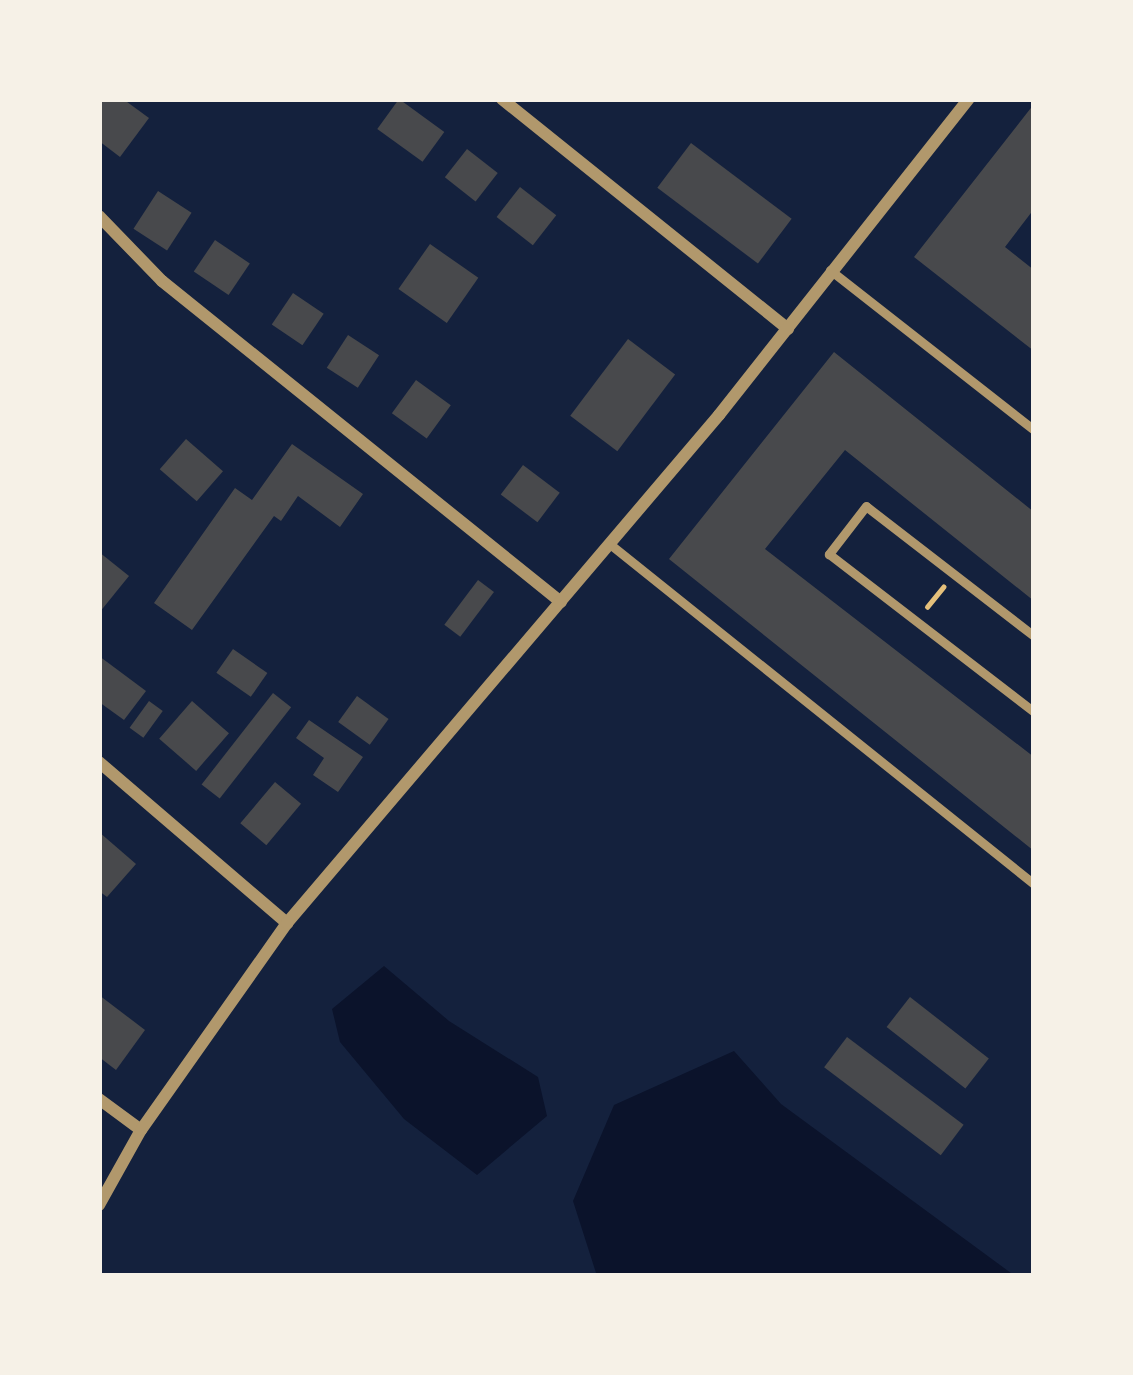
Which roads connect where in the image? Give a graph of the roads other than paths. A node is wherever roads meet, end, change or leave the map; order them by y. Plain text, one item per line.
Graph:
1 (502, 99) edge
2 (969, 99) edge
3 (99, 216) edge
4 (830, 270) junction
5 (788, 328) junction
6 (1034, 430) edge
7 (611, 545) junction
8 (561, 602) junction
9 (1034, 636) edge
10 (1034, 712) edge
11 (99, 762) edge
12 (1034, 884) edge
13 (287, 923) junction
14 (99, 1099) edge
15 (140, 1130) junction
16 (99, 1205) edge

1 - 5 street
2 - 4 street
3 - 8 street
4 - 5 street
4 - 6 lane
5 - 7 street
7 - 8 street
7 - 12 lane
8 - 13 street
9 - 10 lane
11 - 13 street
13 - 15 street
14 - 15 street
15 - 16 street

